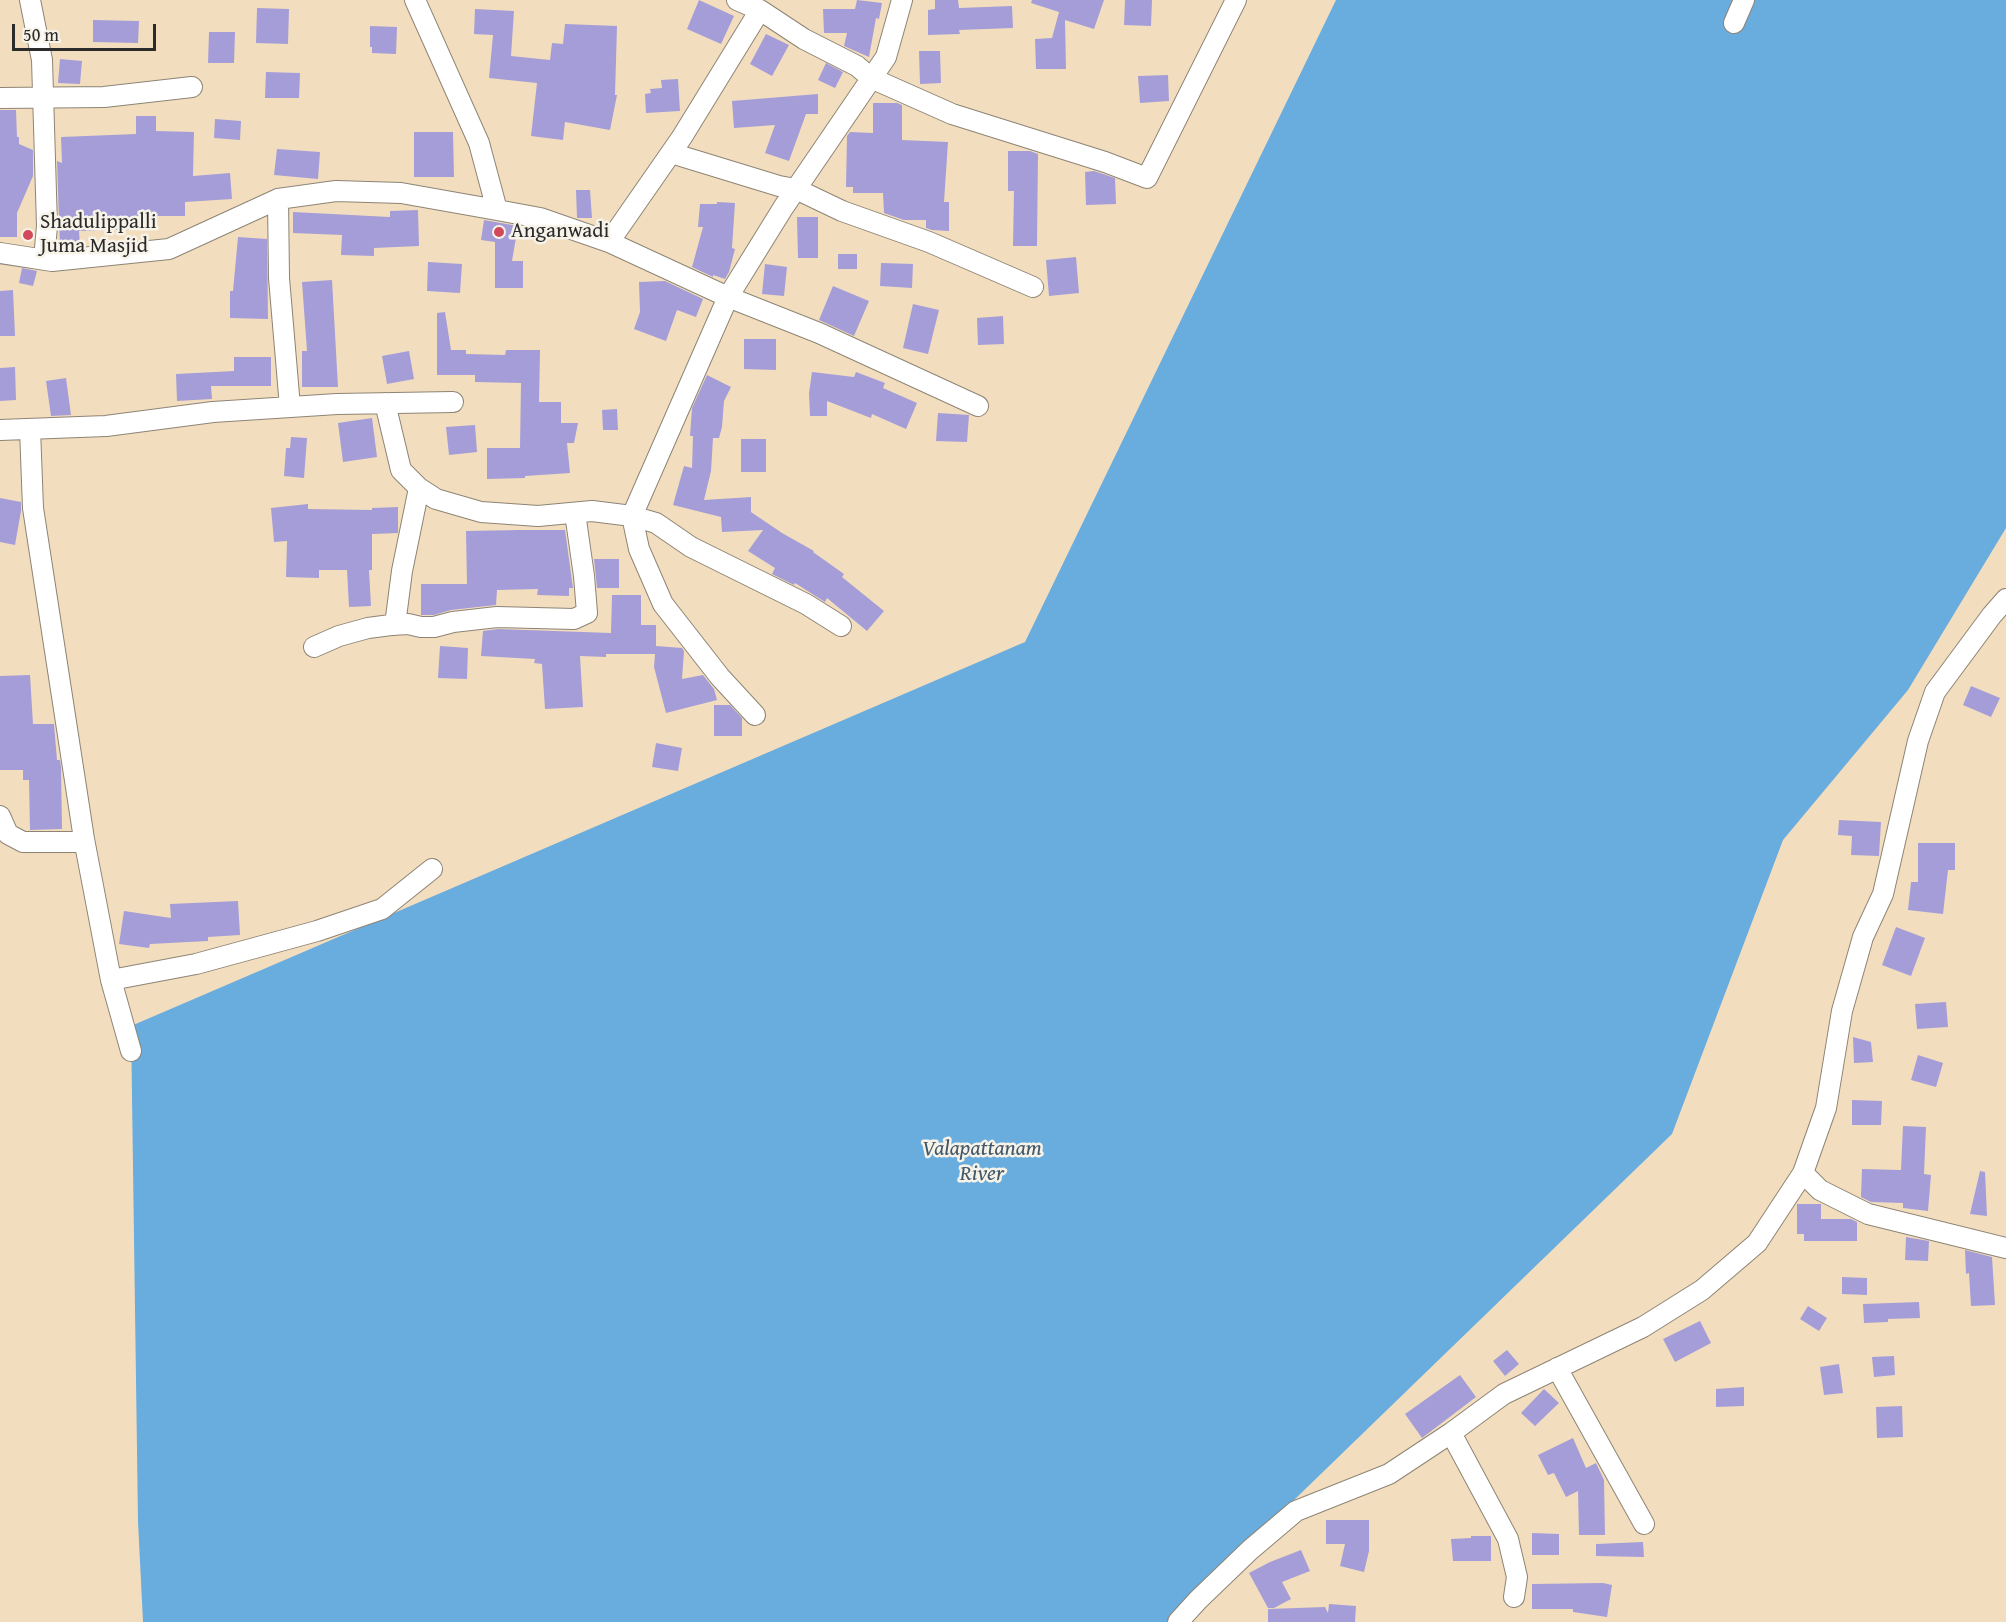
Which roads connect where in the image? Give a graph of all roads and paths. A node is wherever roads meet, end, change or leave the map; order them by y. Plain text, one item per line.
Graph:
1 (30, 0) edge
2 (415, 0) edge
3 (737, 0) edge
4 (902, 0) edge
5 (1236, 0) edge
6 (1744, 0) edge
7 (760, 10) junction
8 (1734, 22) dead end
9 (871, 78) junction
10 (192, 87) dead end
11 (44, 97) junction
12 (0, 98) edge
13 (671, 153) junction
14 (796, 189) junction
15 (278, 199) junction
16 (497, 210) junction
17 (609, 242) junction
18 (0, 253) edge
19 (44, 259) junction
20 (1033, 287) dead end
21 (728, 297) junction
22 (453, 402) dead end
23 (385, 404) junction
24 (978, 406) dead end
25 (290, 407) junction
26 (0, 429) edge
27 (30, 429) junction
28 (419, 488) junction
29 (575, 513) junction
30 (632, 516) junction
31 (2006, 599) edge
32 (395, 625) junction
33 (841, 626) dead end
34 (314, 647) dead end
35 (755, 715) dead end
36 (0, 816) edge
37 (84, 839) junction
38 (432, 869) dead end
39 (111, 980) junction
40 (131, 1051) dead end
41 (1803, 1173) junction
42 (2006, 1248) edge
43 (1557, 1368) junction
44 (1451, 1433) junction
45 (1644, 1524) dead end
46 (1514, 1597) dead end
47 (1178, 1622) edge

1 - 11 street
2 - 16 street
3 - 7 street
4 - 9 street
5 - 9 street
6 - 8 street
7 - 9 street
7 - 13 street
9 - 14 street
10 - 11 street
11 - 12 street
11 - 19 street
13 - 14 street
13 - 17 street
14 - 20 street
14 - 21 street
15 - 16 street
15 - 19 street
15 - 25 street
16 - 17 street
17 - 21 street
18 - 19 street
21 - 24 street
21 - 30 street
22 - 23 street
23 - 25 street
23 - 28 street
25 - 27 street
26 - 27 street
27 - 37 street
28 - 29 street
28 - 32 street
29 - 30 street
29 - 32 street
30 - 33 street
30 - 35 street
31 - 41 street
32 - 34 street
36 - 37 street
37 - 39 street
38 - 39 street
39 - 40 street
41 - 42 street
41 - 43 street
43 - 44 street
43 - 45 street
44 - 46 street
44 - 47 street

